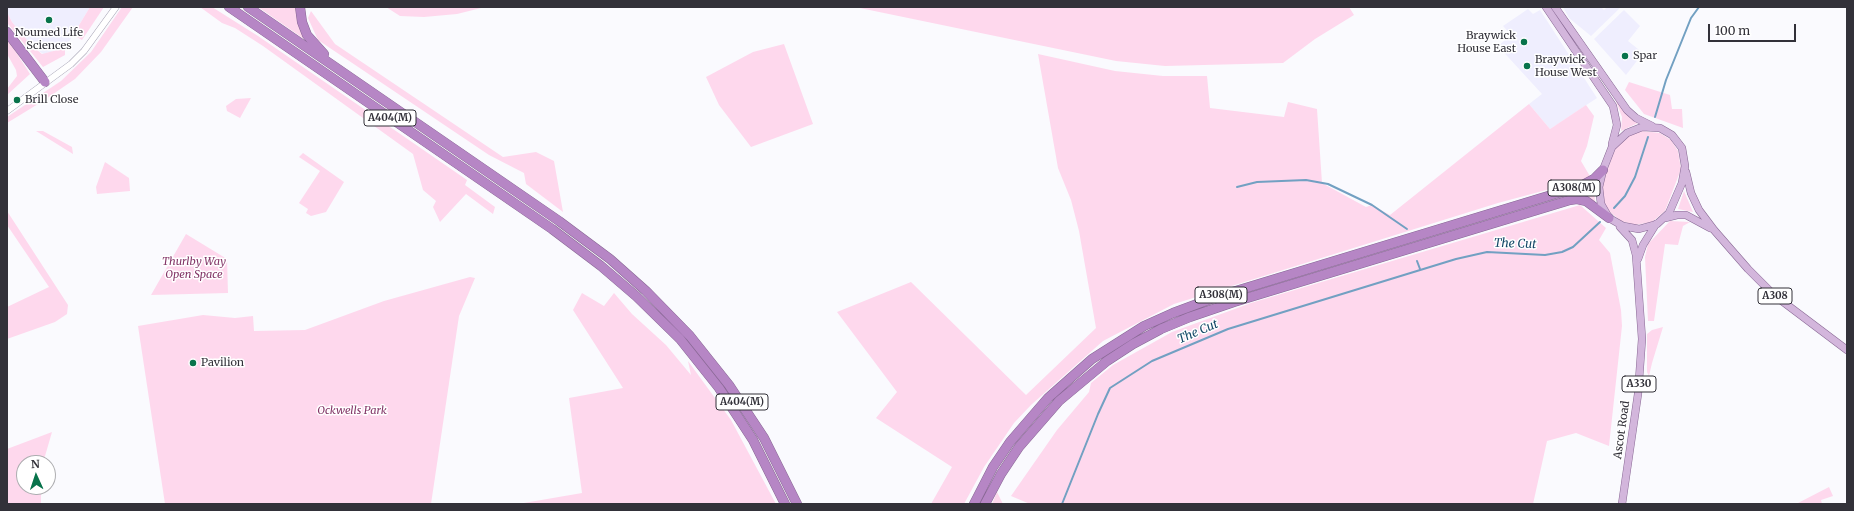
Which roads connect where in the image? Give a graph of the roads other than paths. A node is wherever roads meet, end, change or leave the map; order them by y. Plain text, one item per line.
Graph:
1 (116, 7) edge
2 (229, 7) edge
3 (248, 7) edge
4 (300, 7) edge
5 (1546, 7) edge
6 (1555, 7) edge
7 (7, 32) edge
8 (344, 73) junction
9 (45, 82) junction
10 (7, 112) edge
11 (1660, 128) junction
12 (1610, 150) junction
13 (1685, 166) junction
14 (1603, 170) junction
15 (1665, 218) junction
16 (1610, 219) junction
17 (1657, 224) junction
18 (1714, 230) junction
19 (1637, 262) junction
20 (1847, 350) edge
21 (786, 504) edge
22 (797, 504) edge
23 (974, 504) edge
24 (985, 504) edge
25 (1622, 504) edge

1 - 9 street
2 - 21 highway, A404(M)
3 - 8 highway, A404(M)
4 - 8 highway, A404(M)
5 - 12 main road
6 - 11 main road
7 - 9 highway
8 - 22 highway, A404(M)
9 - 10 street
11 - 12 main road
11 - 13 main road
12 - 14 main road
13 - 15 main road
13 - 18 main road, A308
14 - 16 main road
14 - 23 highway, A308(M)
15 - 17 main road
15 - 18 main road, A308
16 - 17 main road
16 - 19 main road, Ascot Road / A330
16 - 24 highway, A308(M)
17 - 19 main road, Ascot Road / A330
18 - 20 main road, A308
19 - 25 main road, Ascot Road / A330

